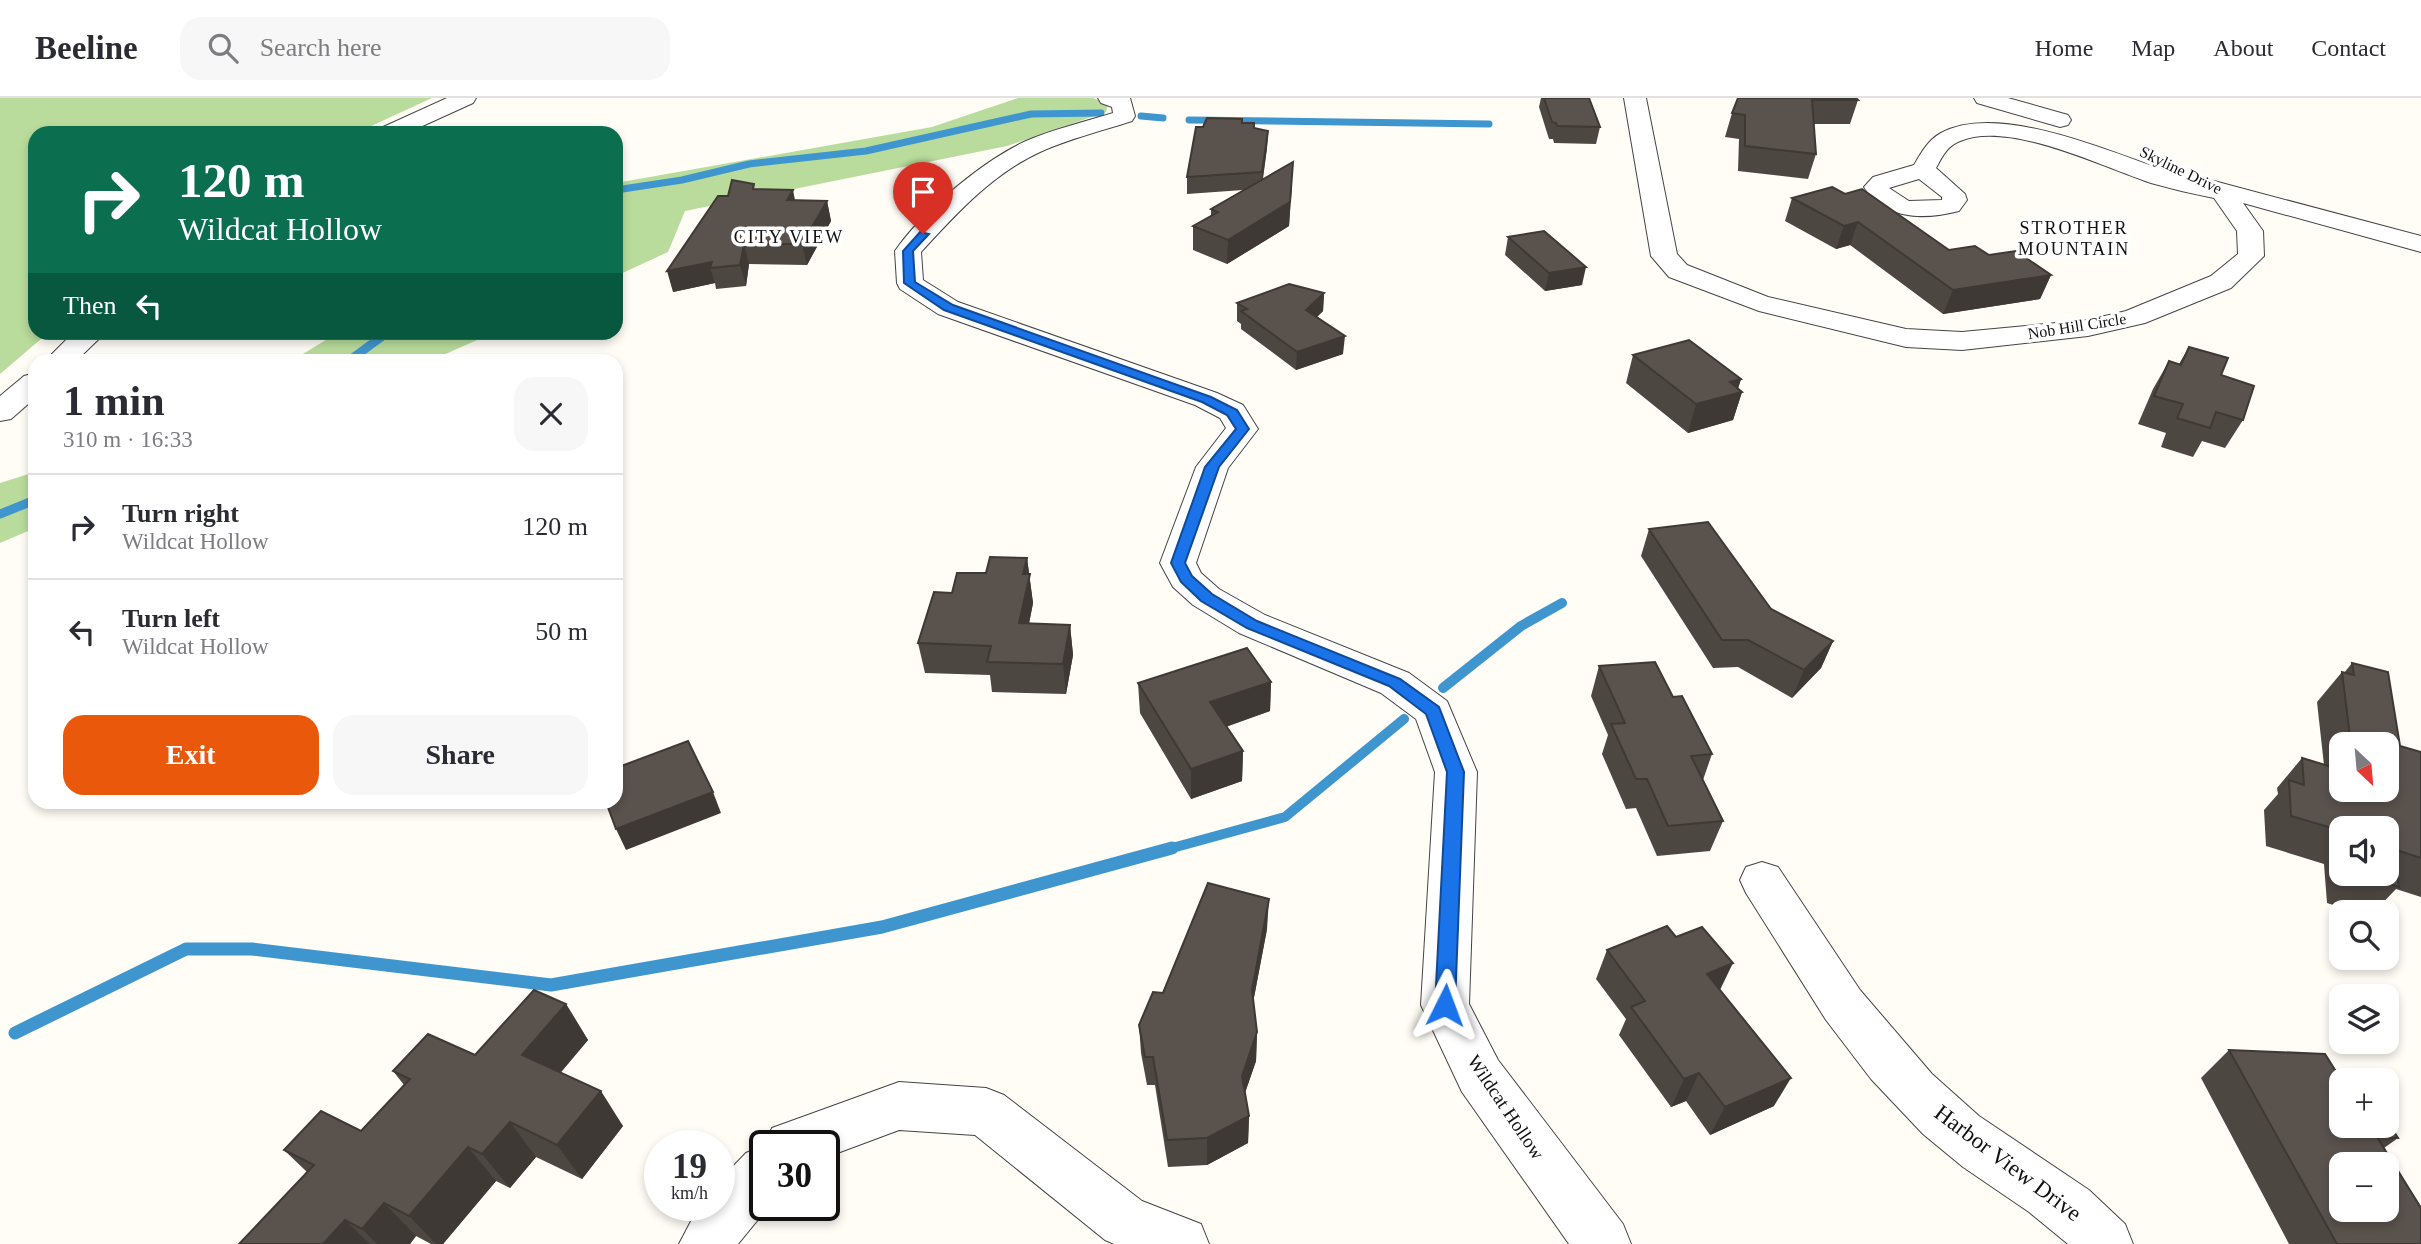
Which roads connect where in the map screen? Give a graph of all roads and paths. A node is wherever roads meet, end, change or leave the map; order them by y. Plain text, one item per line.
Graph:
1 (464, 98) edge
2 (1108, 98) edge
3 (1635, 98) edge
4 (1984, 98) edge
5 (404, 126) edge
6 (1923, 170) dead end
7 (2222, 192) junction
8 (2421, 244) edge
9 (83, 340) edge
10 (67, 354) edge
11 (28, 388) edge
12 (0, 412) edge
13 (1762, 880) dead end
14 (834, 1130) edge
15 (749, 1189) edge
16 (707, 1244) edge
17 (1181, 1244) edge
18 (1603, 1244) edge
19 (2105, 1244) edge

1 - 5 street
2 - 18 street, Wildcat Hollow
3 - 7 street, Nob Hill Circle
4 - 7 street, Skyline Drive
6 - 7 street
7 - 8 street, Skyline Drive
9 - 10 street
11 - 12 street
13 - 19 street, Harbor View Drive
14 - 17 street
15 - 16 street

